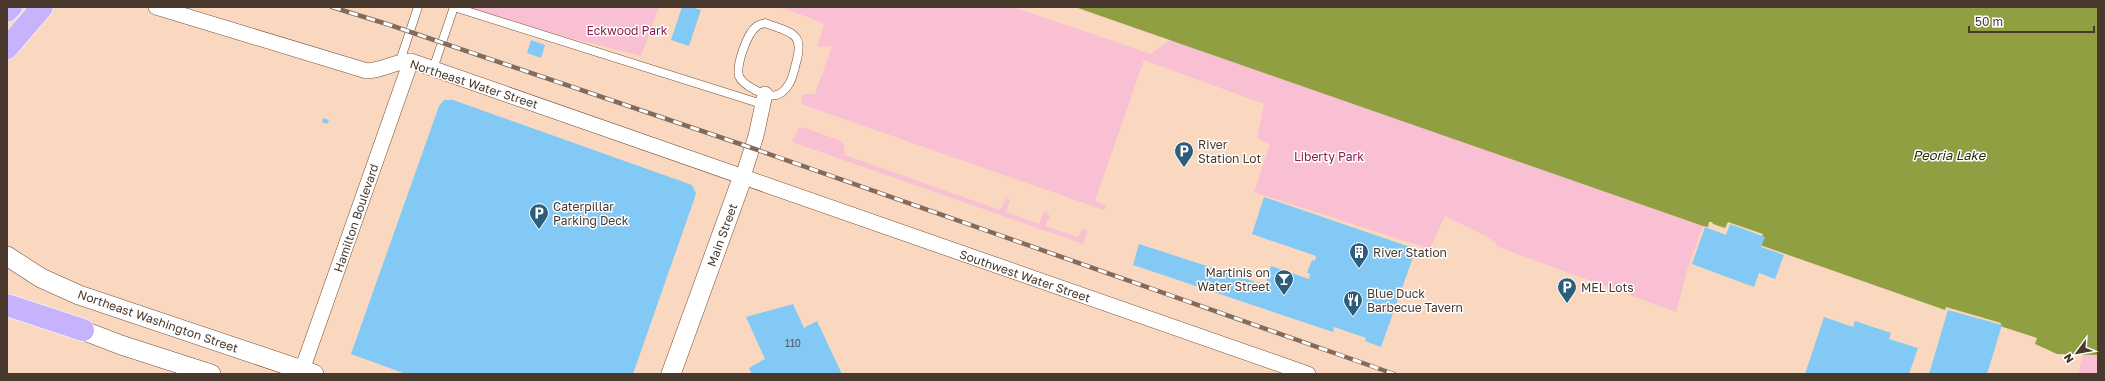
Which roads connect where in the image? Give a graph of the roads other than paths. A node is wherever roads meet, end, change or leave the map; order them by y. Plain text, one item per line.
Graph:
1 (11, 7) edge
2 (42, 7) edge
3 (156, 7) edge
4 (418, 7) edge
5 (454, 7) edge
6 (7, 11) edge
7 (7, 48) edge
8 (405, 61) junction
9 (433, 69) junction
10 (763, 99) junction
11 (743, 176) junction
12 (7, 256) edge
13 (7, 295) edge
14 (7, 305) edge
15 (84, 330) junction
16 (306, 373) edge
17 (211, 374) edge
18 (671, 374) edge
19 (1308, 374) edge

1 - 6 highway
2 - 7 highway
3 - 8 street, Northeast Water Street
4 - 8 lane
5 - 9 lane
5 - 10 lane
8 - 9 street, Northeast Water Street
8 - 16 street, Hamilton Boulevard
9 - 11 street, Northeast Water Street
10 - 10 lane
10 - 11 street, Main Street
11 - 18 street, Main Street
11 - 19 street, Southwest Water Street
12 - 16 street, Northeast Washington Street
13 - 15 street
14 - 15 highway
15 - 17 street

